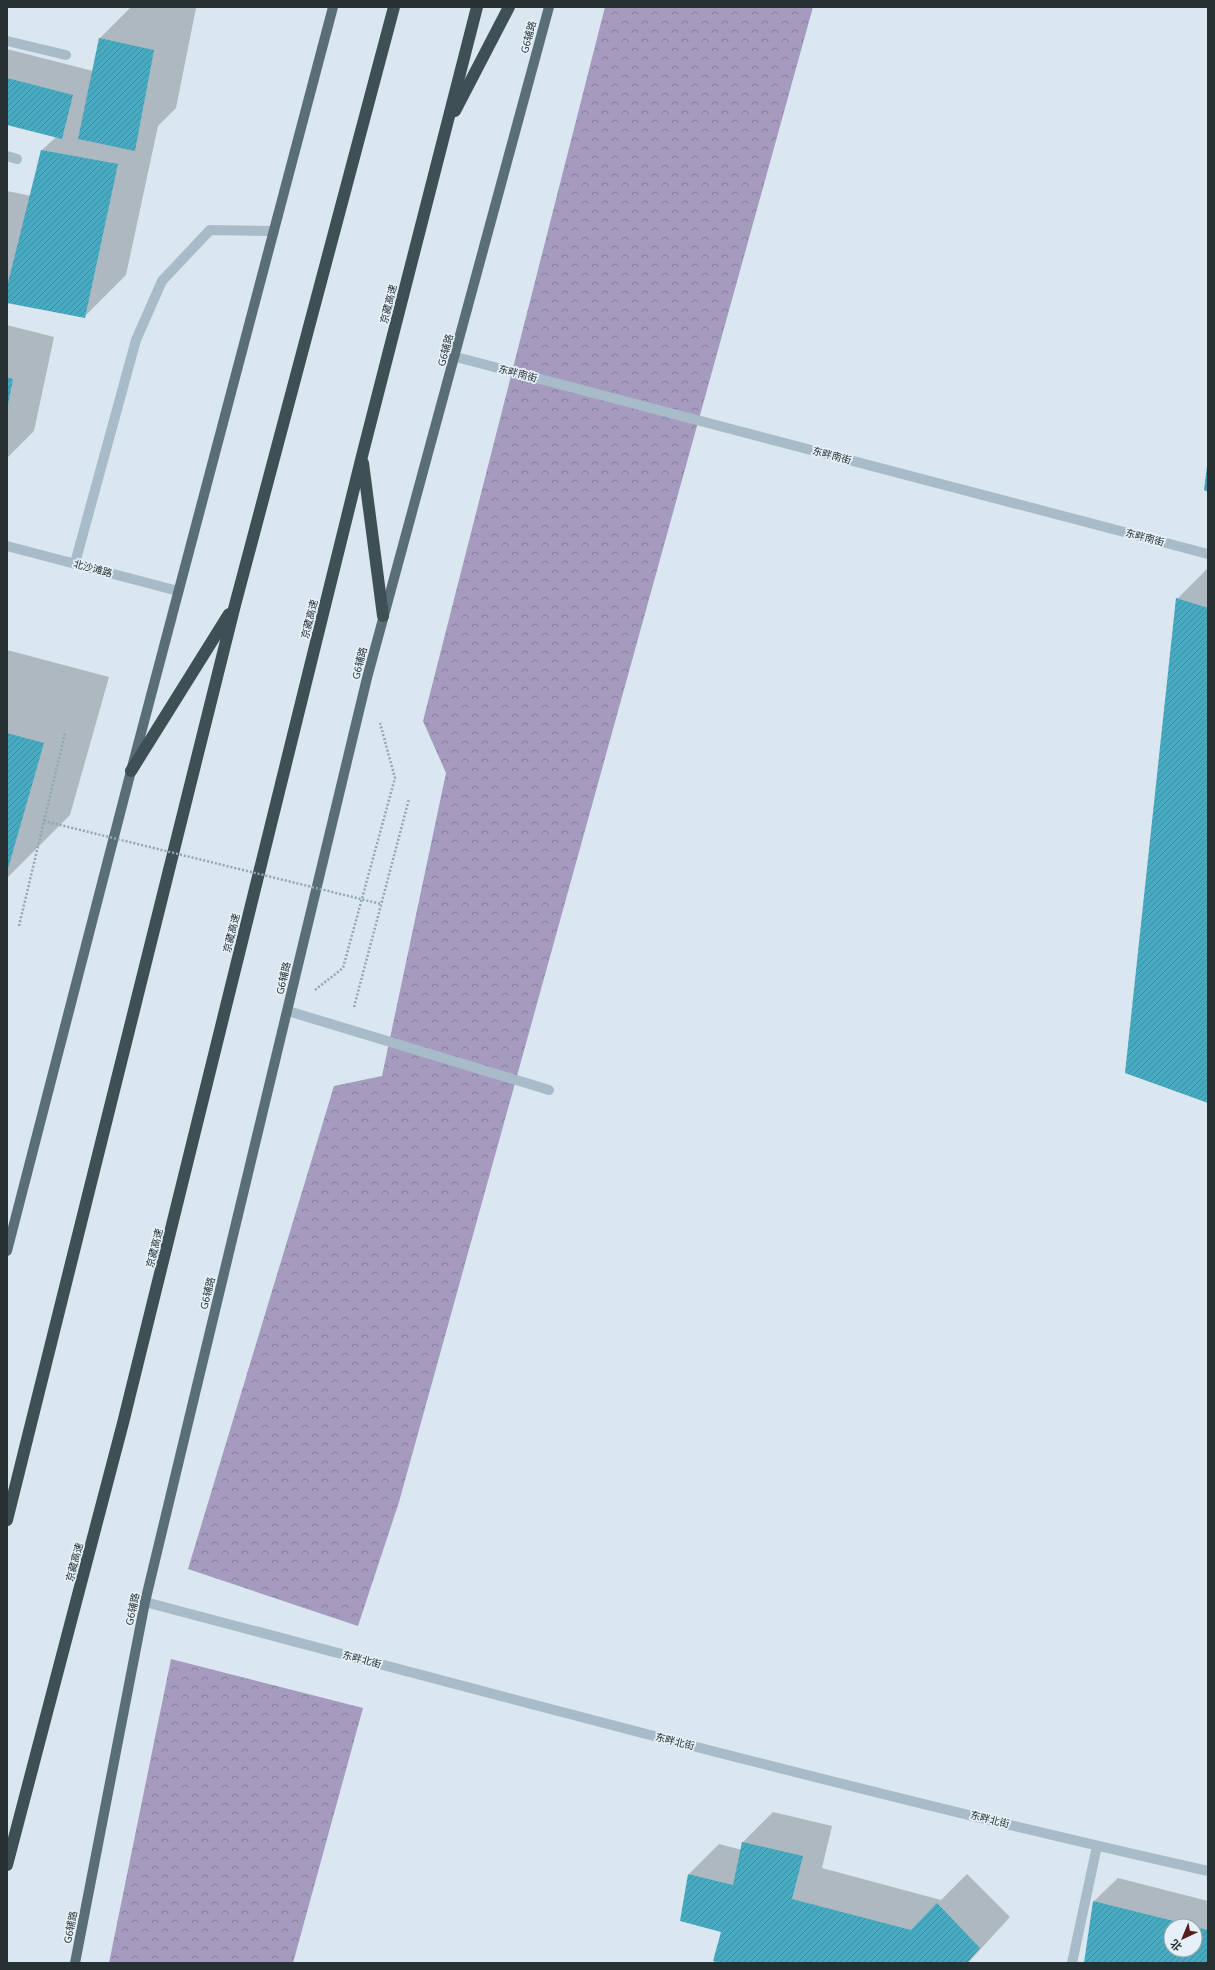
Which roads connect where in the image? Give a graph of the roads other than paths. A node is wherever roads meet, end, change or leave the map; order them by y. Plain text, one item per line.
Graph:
1 (334, 7) edge
2 (394, 7) edge
3 (477, 7) edge
4 (509, 7) edge
5 (549, 7) edge
6 (7, 41) edge
7 (66, 55) dead end
8 (445, 131) junction
9 (274, 231) junction
10 (456, 357) junction
11 (362, 456) junction
12 (7, 546) edge
13 (1208, 554) edge
14 (74, 563) junction
15 (178, 591) junction
16 (235, 605) junction
17 (383, 616) junction
18 (130, 771) junction
19 (288, 1011) junction
20 (549, 1090) dead end
21 (7, 1251) edge
22 (7, 1520) edge
23 (145, 1602) junction
24 (1097, 1846) junction
25 (7, 1865) edge
26 (1208, 1871) edge
27 (75, 1963) edge
28 (1072, 1963) edge

1 - 9 main road
2 - 16 highway
3 - 8 highway, 京藏高速
4 - 8 highway
5 - 10 main road, G6辅路
6 - 7 street
8 - 11 highway, 京藏高速
9 - 14 street
9 - 15 main road
10 - 13 street, 东畔南街
10 - 17 main road, G6辅路
11 - 17 highway
11 - 25 highway, 京藏高速
12 - 14 street, 北沙滩路
14 - 15 street, 北沙滩路
15 - 18 main road
16 - 18 highway
16 - 22 highway
17 - 19 main road, G6辅路
18 - 21 main road
19 - 20 street
19 - 23 main road, G6辅路
23 - 24 street, 东畔北街
23 - 27 main road, G6辅路
24 - 26 street, 东畔北街
24 - 28 street

